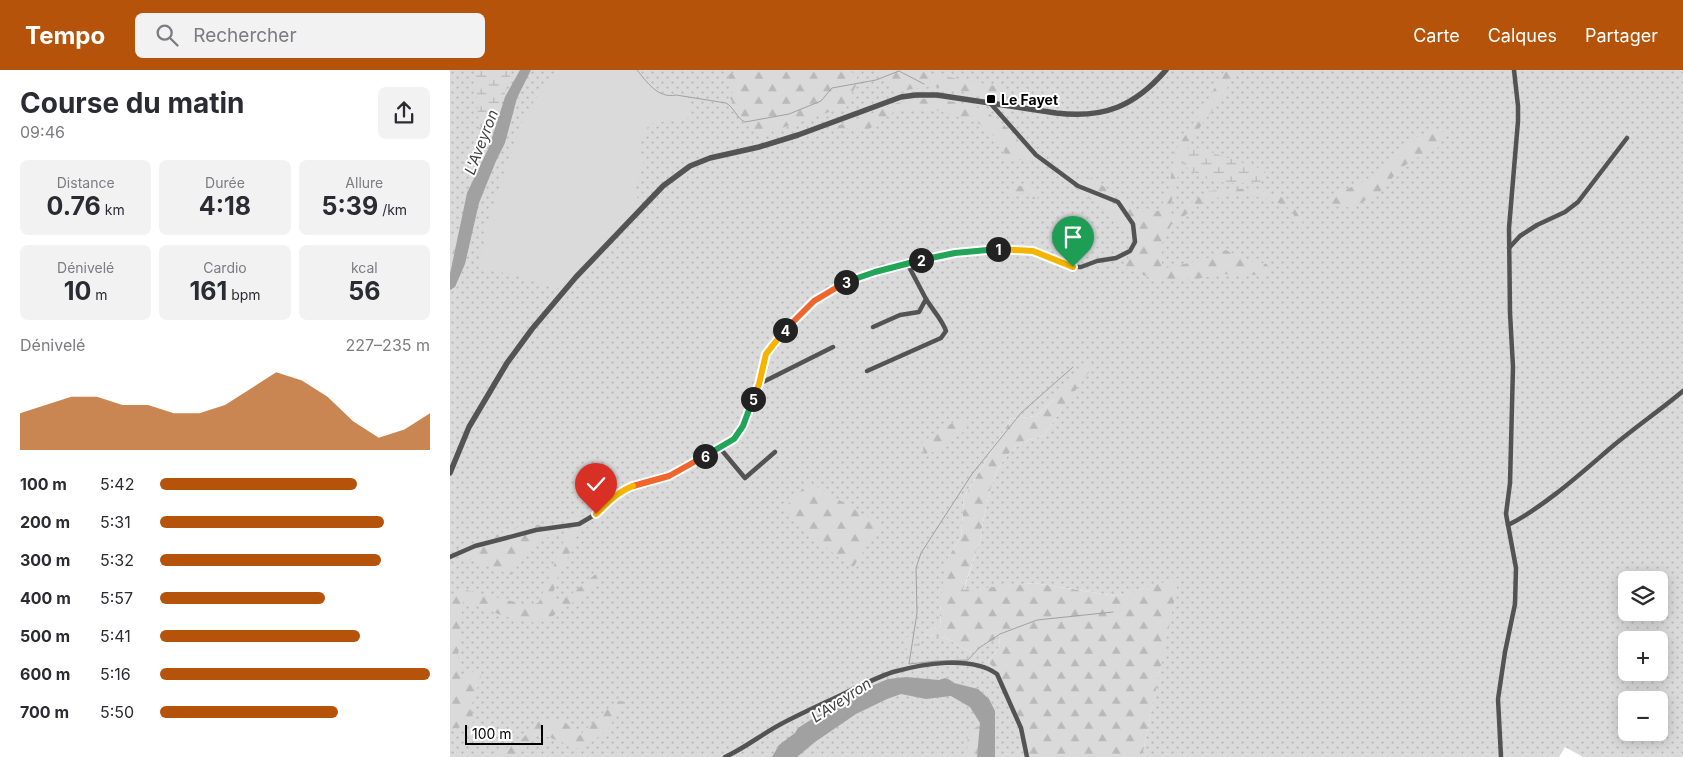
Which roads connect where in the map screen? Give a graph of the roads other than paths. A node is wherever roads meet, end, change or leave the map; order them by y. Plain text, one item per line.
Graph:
1 (1166, 70) edge
2 (1514, 70) edge
3 (991, 104) junction
4 (1627, 138) dead end
5 (1509, 248) junction
6 (907, 263) junction
7 (926, 299) junction
8 (873, 327) dead end
9 (833, 347) dead end
10 (867, 371) dead end
11 (759, 384) junction
12 (1683, 392) edge
13 (719, 447) junction
14 (775, 452) dead end
15 (450, 473) edge
16 (1508, 525) junction
17 (450, 557) edge
18 (725, 757) edge
19 (1027, 757) edge
20 (1501, 757) edge

1 - 3 street
2 - 5 street
3 - 6 street
3 - 15 street
4 - 5 street
5 - 16 street
6 - 7 street
6 - 11 street
7 - 8 street
7 - 10 street
9 - 11 street
11 - 13 street
12 - 16 street
13 - 14 street
13 - 17 street
16 - 20 street
18 - 19 street

